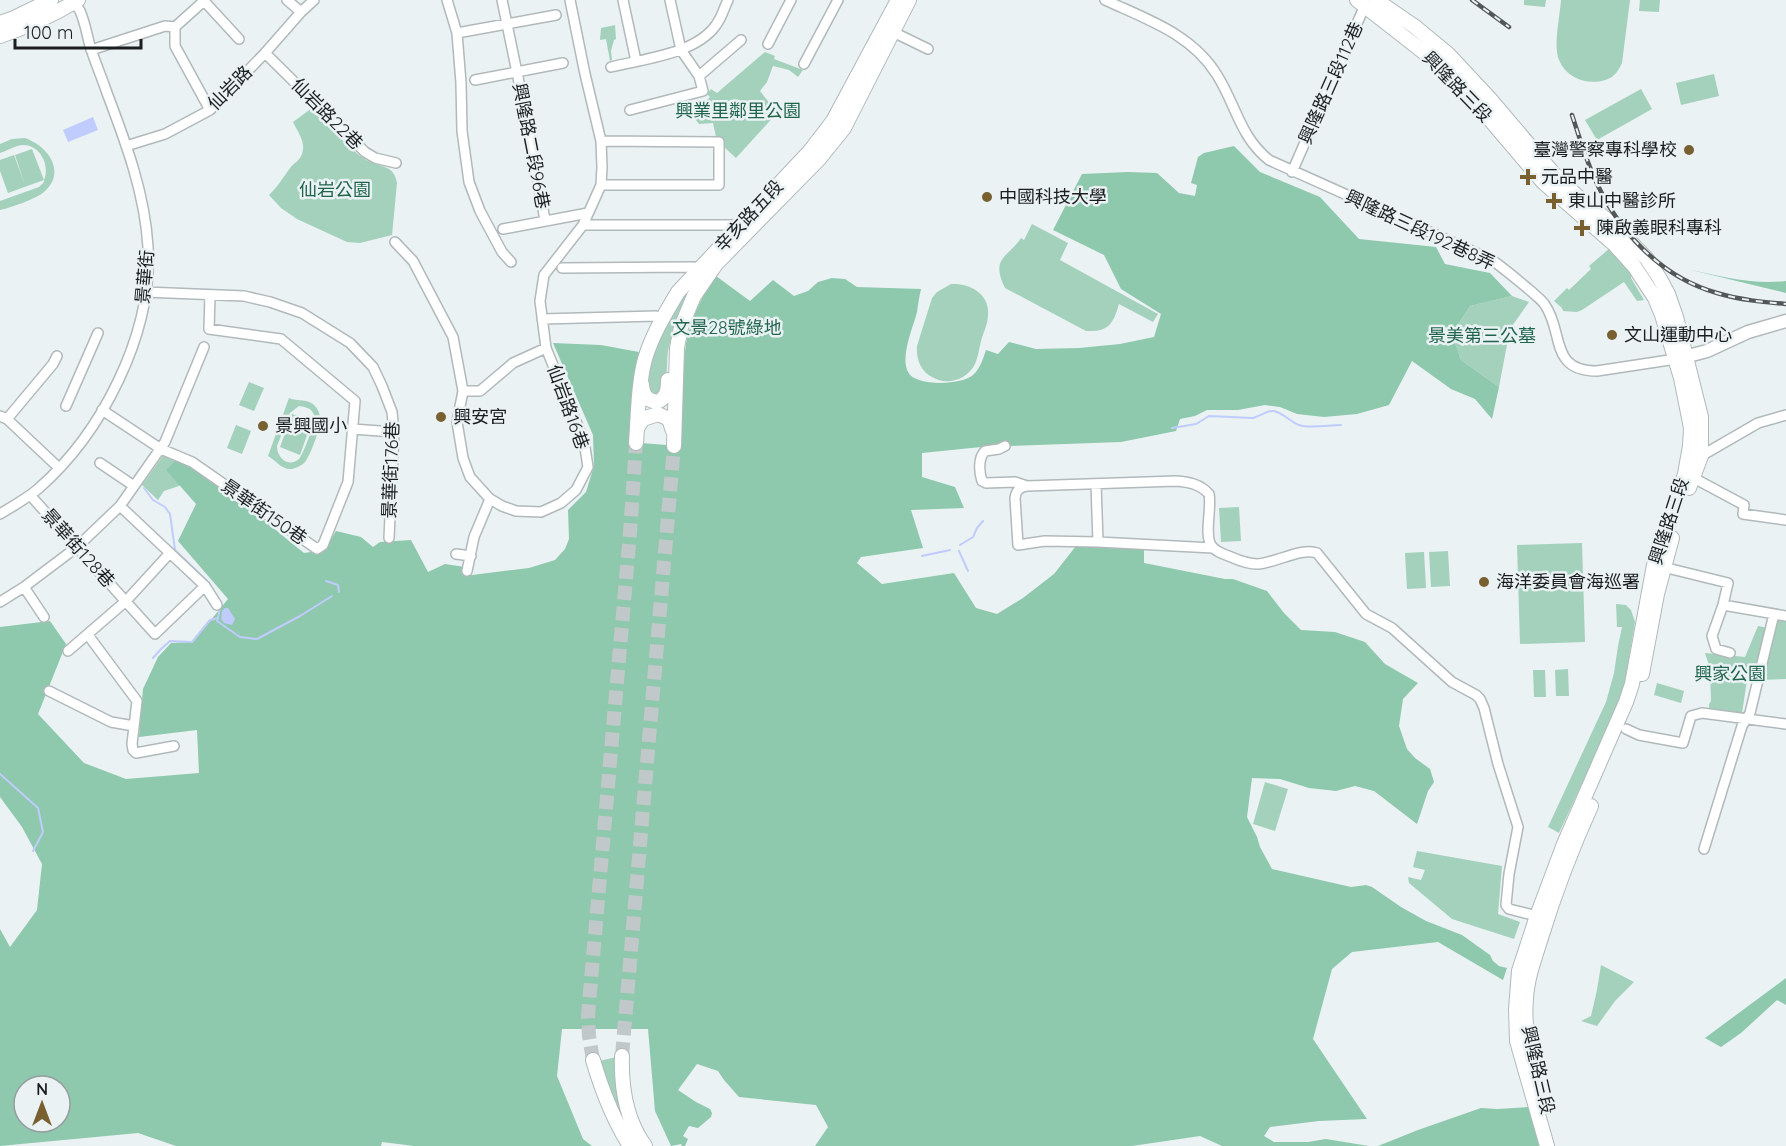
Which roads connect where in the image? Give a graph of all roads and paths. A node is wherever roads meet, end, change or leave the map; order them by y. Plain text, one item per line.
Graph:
1 (205, 0) edge
2 (287, 0) edge
3 (314, 0) edge
4 (447, 0) edge
5 (502, 0) edge
6 (570, 0) edge
7 (623, 0) edge
8 (670, 0) edge
9 (790, 0) edge
10 (838, 0) edge
11 (898, 0) edge
12 (909, 0) edge
13 (727, 1) edge
14 (1112, 1) edge
15 (65, 2) edge
16 (1368, 2) edge
17 (301, 12) junction
18 (556, 15) dead end
19 (0, 23) edge
20 (507, 24) junction
21 (175, 27) junction
22 (893, 32) junction
23 (457, 33) junction
24 (0, 36) edge
25 (239, 39) dead end
26 (741, 40) dead end
27 (768, 44) dead end
28 (928, 49) dead end
29 (91, 50) junction
30 (681, 50) junction
31 (265, 53) junction
32 (636, 61) junction
33 (563, 63) dead end
34 (804, 64) dead end
35 (610, 67) dead end
36 (517, 72) junction
37 (699, 76) junction
38 (475, 80) dead end
39 (210, 110) junction
40 (630, 110) dead end
41 (601, 141) junction
42 (126, 146) junction
43 (396, 163) dead end
44 (1292, 172) junction
45 (601, 185) junction
46 (588, 213) junction
47 (545, 220) junction
48 (583, 225) junction
49 (503, 229) dead end
50 (736, 229) junction
51 (395, 242) dead end
52 (511, 262) dead end
53 (562, 268) dead end
54 (699, 268) junction
55 (145, 292) junction
56 (210, 295) junction
57 (662, 318) junction
58 (542, 319) junction
59 (1786, 321) edge
60 (98, 333) dead end
61 (204, 347) dead end
62 (546, 348) junction
63 (676, 355) junction
64 (57, 356) dead end
65 (1681, 358) junction
66 (641, 380) junction
67 (463, 391) junction
68 (66, 406) dead end
69 (102, 410) junction
70 (1786, 415) edge
71 (2, 418) edge
72 (352, 429) junction
73 (673, 431) junction
74 (394, 432) junction
75 (674, 446) tunnel mouth
76 (1005, 446) dead end
77 (161, 449) junction
78 (1701, 456) junction
79 (100, 463) dead end
80 (59, 468) junction
81 (1689, 475) junction
82 (1096, 484) junction
83 (134, 486) junction
84 (1027, 486) junction
85 (30, 495) junction
86 (490, 499) junction
87 (120, 506) junction
88 (0, 514) edge
89 (1786, 520) edge
90 (389, 538) dead end
91 (1098, 542) junction
92 (77, 547) junction
93 (1213, 548) junction
94 (169, 554) junction
95 (456, 554) dead end
96 (471, 556) junction
97 (1659, 566) junction
98 (467, 571) dead end
99 (205, 586) junction
100 (24, 587) junction
101 (126, 601) junction
102 (0, 602) edge
103 (217, 605) dead end
104 (1723, 606) junction
105 (1774, 614) junction
106 (1786, 616) edge
107 (44, 617) dead end
108 (155, 634) junction
109 (88, 635) junction
110 (163, 642) dead end
111 (68, 651) dead end
112 (1730, 652) dead end
113 (49, 692) dead end
114 (1746, 719) junction
115 (1786, 724) edge
116 (134, 726) junction
117 (1626, 729) junction
118 (174, 746) dead end
119 (1704, 849) dead end
120 (1537, 916) junction
121 (1542, 933) junction
122 (622, 1056) tunnel mouth
123 (593, 1060) tunnel mouth
124 (630, 1146) edge
125 (645, 1146) edge
126 (1547, 1146) edge
127 (1557, 1146) edge

1 - 21 street
1 - 25 street
2 - 17 street
3 - 17 street, 仙岩路
4 - 23 street
5 - 20 street, 興隆路二段96巷
6 - 41 street
7 - 32 street
8 - 30 street
9 - 27 street
10 - 34 street
11 - 50 main road, 辛亥路五段
12 - 22 main road, 辛亥路五段
13 - 30 street
14 - 44 street, 興隆路三段192巷8弄
15 - 19 main road
15 - 24 main road
15 - 29 street, 景華街
16 - 44 street, 興隆路三段112巷
16 - 65 main road, 興隆路三段
17 - 31 street, 仙岩路
18 - 20 street
20 - 23 street
20 - 36 street, 興隆路二段96巷
21 - 29 street
21 - 39 street
22 - 28 street
22 - 63 main road, 辛亥路五段
23 - 52 street
26 - 37 street
29 - 42 street, 景華街
30 - 32 street
30 - 37 street
31 - 39 street, 仙岩路
31 - 43 street, 仙岩路22巷
32 - 35 street
33 - 36 street, 興隆路二段96巷
36 - 38 street, 興隆路二段96巷
36 - 47 street, 興隆路二段96巷
37 - 40 street
39 - 42 street, 仙岩路
41 - 45 street
41 - 45 street
42 - 55 street, 景華街
44 - 65 street, 興隆路三段192巷8弄
45 - 46 street
46 - 47 street, 興隆路二段96巷
46 - 48 street
47 - 49 street, 興隆路二段96巷
48 - 50 street
48 - 58 street
50 - 54 main road, 辛亥路五段
51 - 67 street, 仙岩路16巷
53 - 54 street
54 - 57 main road, 辛亥路五段
55 - 56 street, 景華街176巷
55 - 69 street, 景華街
56 - 72 street
56 - 74 street, 景華街176巷
57 - 58 street
57 - 66 main road, 辛亥路五段
58 - 62 street
59 - 65 street
60 - 68 street
61 - 77 street
62 - 67 street, 仙岩路16巷
62 - 86 street, 仙岩路16巷
63 - 66 main road
63 - 73 main road, 辛亥路五段
64 - 71 street
65 - 78 main road, 興隆路三段
65 - 81 main road, 興隆路三段
66 - 73 main road, 辛亥路五段
67 - 86 street, 仙岩路16巷
69 - 77 street, 景華街150巷
69 - 80 street, 景華街
70 - 78 street
71 - 80 street
72 - 74 street
72 - 77 street, 景華街150巷
73 - 75 main road, 辛亥路五段
74 - 90 street, 景華街176巷
76 - 84 street
77 - 83 street
78 - 81 main road, 興隆路三段
79 - 83 street
80 - 85 street, 景華街
81 - 89 street
81 - 97 main road, 興隆路三段
82 - 84 street
82 - 91 street
82 - 93 street
83 - 87 street
84 - 91 street
85 - 88 street, 景華街
85 - 92 street, 景華街128巷
86 - 96 street
87 - 92 street
87 - 94 street
91 - 93 street
92 - 100 street
92 - 101 street, 景華街128巷
93 - 120 street
94 - 99 street
94 - 101 street, 景華街128巷
95 - 96 street
96 - 98 street
97 - 104 street
97 - 117 main road, 興隆路三段
97 - 120 main road, 興隆路三段
99 - 103 street
99 - 108 street
100 - 102 street
100 - 107 street
101 - 108 street, 景華街128巷
101 - 109 street, 景華街128巷
104 - 105 street
104 - 112 street
105 - 106 street
105 - 114 street
108 - 110 street, 景華街128巷
109 - 111 street, 景華街128巷
109 - 116 street
113 - 116 street
114 - 115 street
114 - 117 street
114 - 119 street
116 - 118 street
117 - 121 main road, 興隆路三段
120 - 121 street
120 - 126 main road, 興隆路三段
121 - 127 main road, 興隆路三段
122 - 125 main road
123 - 124 main road

